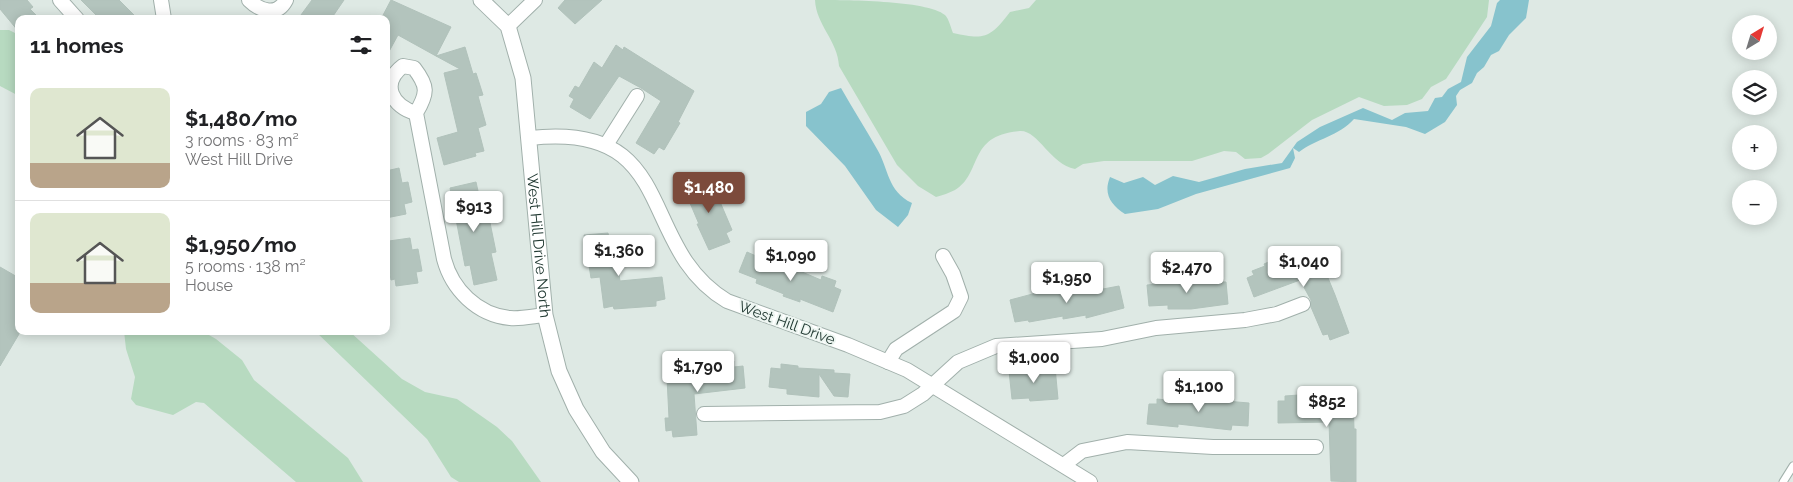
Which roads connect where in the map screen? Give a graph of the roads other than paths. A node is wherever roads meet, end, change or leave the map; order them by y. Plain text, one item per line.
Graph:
1 (60, 0) edge
2 (161, 0) edge
3 (249, 0) edge
4 (286, 0) edge
5 (482, 0) edge
6 (535, 0) edge
7 (74, 15) edge
8 (163, 15) edge
9 (508, 26) junction
10 (637, 96) dead end
11 (416, 113) dead end
12 (530, 138) junction
13 (606, 145) junction
14 (943, 256) dead end
15 (1303, 304) dead end
16 (545, 316) junction
17 (888, 362) junction
18 (933, 384) junction
19 (704, 414) dead end
20 (1316, 447) dead end
21 (1064, 464) junction
22 (1793, 466) edge
23 (631, 482) edge
24 (1090, 482) edge
25 (1783, 482) edge

1 - 7 street
2 - 8 street
3 - 4 street
5 - 9 street, West Hill Drive North
6 - 9 street
9 - 12 street, West Hill Drive North
10 - 13 street
11 - 16 street
12 - 13 street, West Hill Drive
12 - 16 street, West Hill Drive North
13 - 17 street, West Hill Drive
14 - 17 street
15 - 18 street
16 - 23 street, West Hill Drive North
17 - 18 street, West Hill Drive
18 - 19 street
18 - 21 street, West Hill Drive
20 - 21 street
21 - 24 street, West Hill Drive
22 - 25 lane

